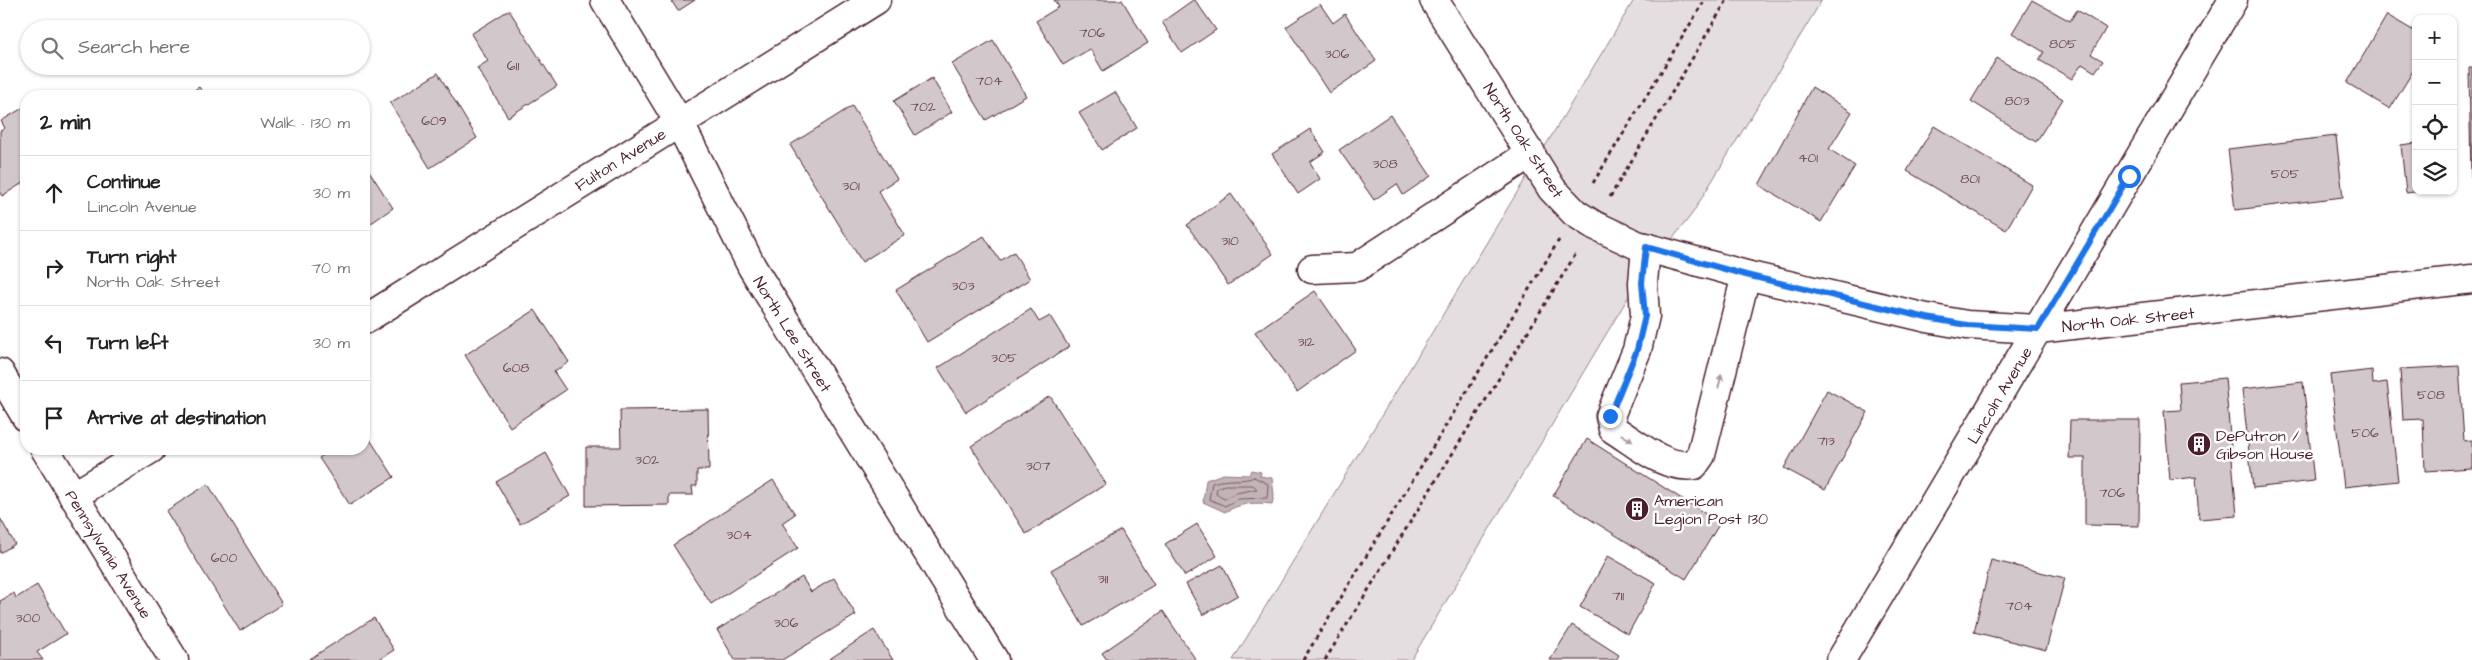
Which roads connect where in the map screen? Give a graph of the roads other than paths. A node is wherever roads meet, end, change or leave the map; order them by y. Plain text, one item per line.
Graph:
1 (605, 0) edge
2 (876, 0) edge
3 (1434, 0) edge
4 (2233, 0) edge
5 (679, 122) junction
6 (1531, 153) junction
7 (1646, 247) junction
8 (1312, 269) dead end
9 (1746, 275) junction
10 (2472, 279) edge
11 (370, 316) edge
12 (2038, 329) junction
13 (0, 373) edge
14 (20, 407) edge
15 (49, 455) edge
16 (141, 455) edge
17 (73, 496) junction
18 (174, 660) edge
19 (994, 660) edge
20 (1841, 660) edge

1 - 5 street, North Lee Street
2 - 5 street, Fulton Avenue
3 - 6 street, North Oak Street
4 - 12 street, Lincoln Avenue
5 - 11 street, Fulton Avenue
5 - 19 street, North Lee Street
6 - 7 street, North Oak Street
6 - 8 street
7 - 9 street, North Oak Street
7 -> 9 street
9 - 12 street, North Oak Street
10 - 12 street, North Oak Street
12 - 20 street, Lincoln Avenue
13 - 14 street
15 - 17 street, Pennsylvania Avenue
16 - 17 street
17 - 18 street, Pennsylvania Avenue

